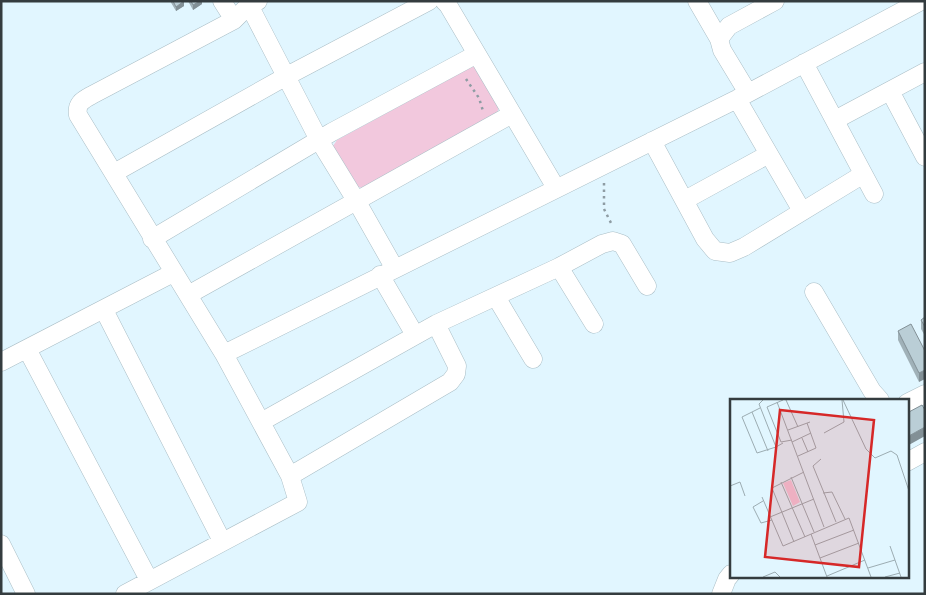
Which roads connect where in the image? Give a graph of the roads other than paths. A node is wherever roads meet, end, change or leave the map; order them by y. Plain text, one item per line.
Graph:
1 (222, 1) edge
2 (428, 1) edge
3 (444, 1) edge
4 (696, 1) edge
5 (775, 1) edge
6 (921, 1) edge
7 (254, 3) edge
8 (234, 20) junction
9 (720, 39) junction
10 (477, 54) junction
11 (804, 63) junction
12 (925, 72) edge
13 (285, 77) junction
14 (890, 91) junction
15 (742, 96) junction
16 (512, 114) junction
17 (835, 120) junction
18 (319, 140) junction
19 (652, 141) junction
20 (769, 154) junction
21 (925, 157) edge
22 (114, 173) junction
23 (862, 175) junction
24 (556, 188) junction
25 (874, 194) dead end
26 (685, 200) junction
27 (357, 202) junction
28 (802, 211) junction
29 (152, 238) junction
30 (559, 266) junction
31 (388, 272) junction
32 (173, 273) junction
33 (646, 286) dead end
34 (814, 292) dead end
35 (188, 295) junction
36 (496, 297) junction
37 (104, 310) junction
38 (436, 324) junction
39 (594, 324) dead end
40 (416, 335) junction
41 (27, 349) junction
42 (224, 354) junction
43 (533, 359) dead end
44 (1, 362) edge
45 (925, 394) edge
46 (879, 399) edge
47 (908, 403) edge
48 (261, 422) junction
49 (925, 452) edge
50 (908, 461) edge
51 (290, 476) junction
52 (222, 541) junction
53 (2, 547) edge
54 (730, 575) edge
55 (149, 580) junction
56 (26, 594) edge
57 (125, 594) edge
58 (721, 594) edge

1 - 8 street
2 - 13 street
3 - 10 street
4 - 9 street
5 - 9 street
6 - 11 street
7 - 8 street
7 - 13 street
8 - 22 street
9 - 15 street
10 - 16 street
10 - 18 street
11 - 15 street
11 - 17 street
12 - 14 street
13 - 18 street
13 - 22 street
14 - 17 street
14 - 21 street
15 - 19 street
15 - 20 street
16 - 24 street
16 - 27 street
17 - 23 street
18 - 27 street
18 - 29 street
19 - 24 street
19 - 26 street
20 - 26 street
20 - 28 street
22 - 29 street
23 - 25 street
23 - 28 street
24 - 31 street
26 - 28 street
27 - 31 street
27 - 35 street
29 - 32 street
30 - 33 street
30 - 36 street
30 - 39 street
31 - 40 street
31 - 42 street
32 - 35 street
32 - 37 street
34 - 46 street
35 - 42 street
36 - 38 street
36 - 43 street
37 - 41 street
37 - 52 street
38 - 40 street
38 - 51 street
40 - 48 street
41 - 44 street
41 - 55 street
42 - 48 street
45 - 47 street
48 - 51 street
49 - 50 street
51 - 52 street
52 - 55 street
53 - 56 street
54 - 58 street
55 - 57 street

